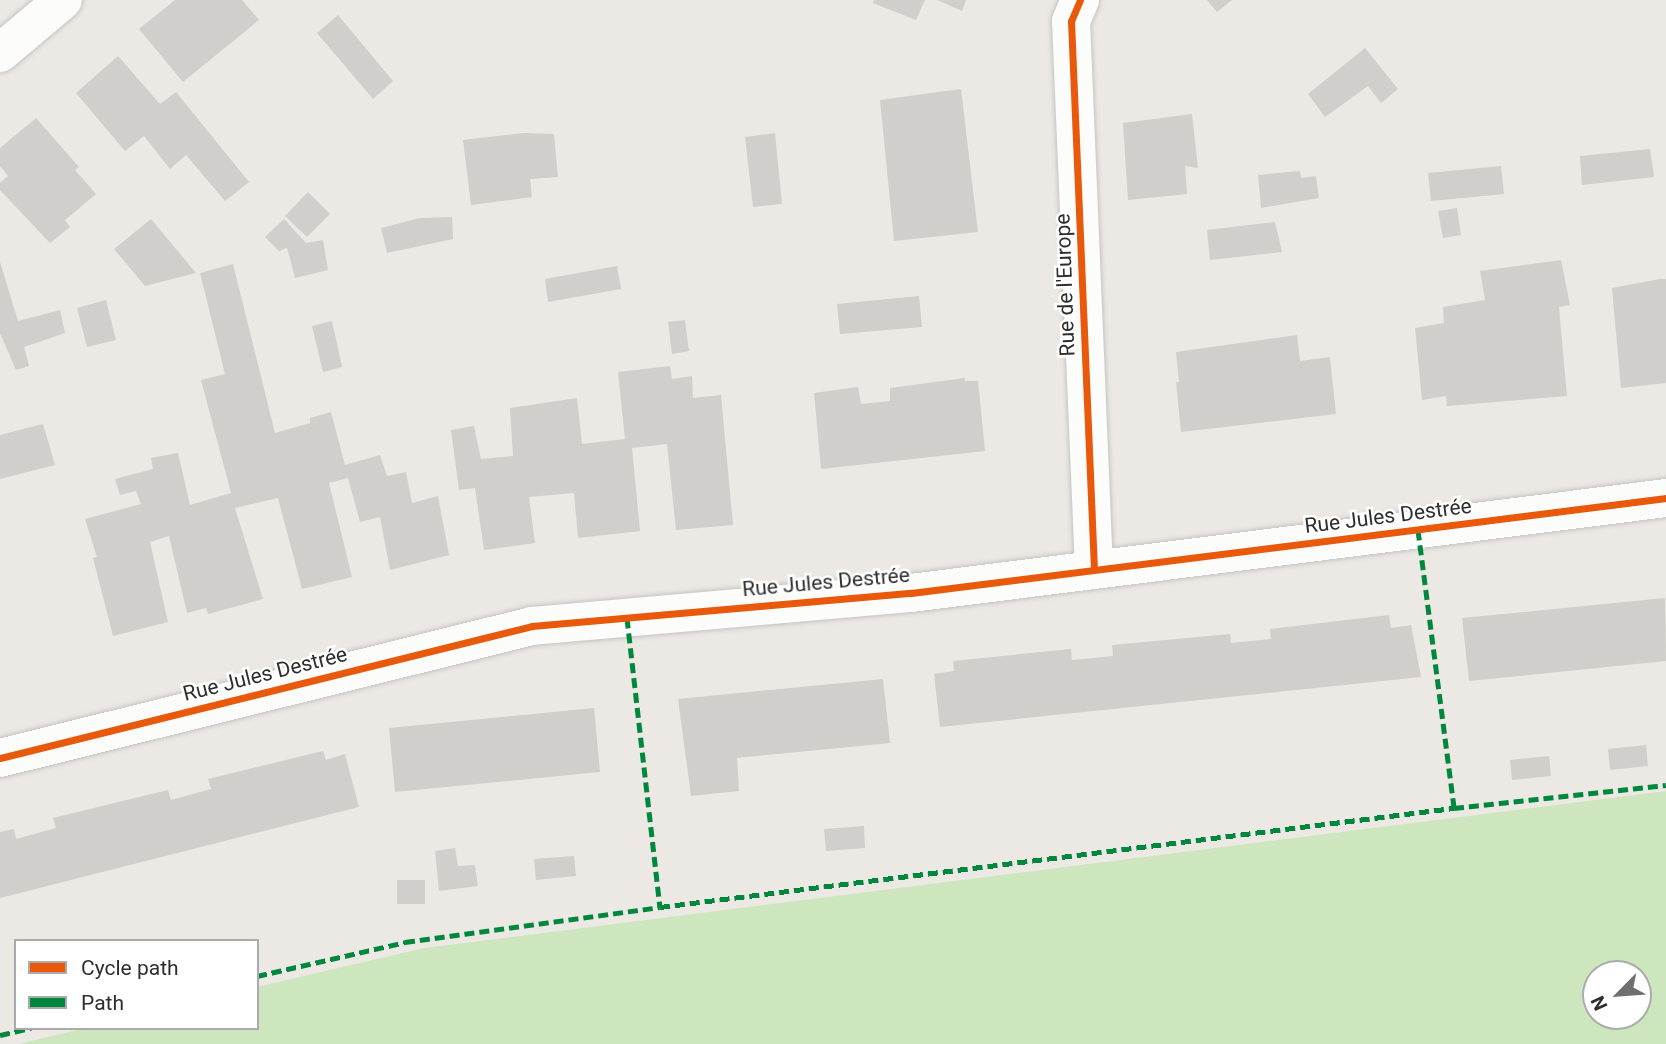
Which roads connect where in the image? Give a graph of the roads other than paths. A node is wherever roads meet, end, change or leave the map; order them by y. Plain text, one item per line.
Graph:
1 (63, 0) edge
2 (1080, 0) edge
3 (0, 52) edge
4 (1666, 498) edge
5 (1094, 570) junction
6 (0, 758) edge

1 - 3 street
2 - 5 street, Rue de l'Europe
4 - 5 street, Rue Jules Destrée
5 - 6 street, Rue Jules Destrée

